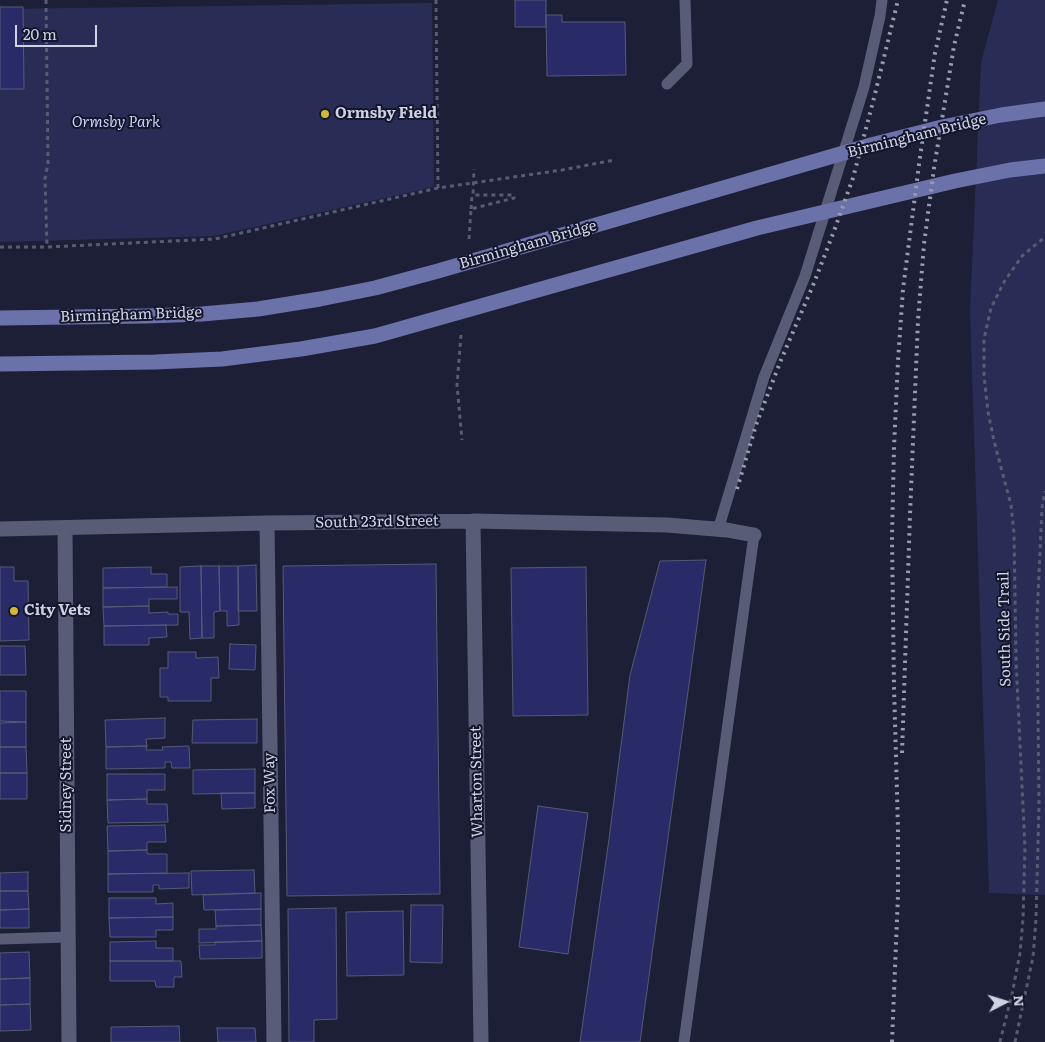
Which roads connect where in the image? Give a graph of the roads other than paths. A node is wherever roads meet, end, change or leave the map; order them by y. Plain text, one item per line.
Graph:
1 (685, 0) edge
2 (882, 0) edge
3 (667, 84) dead end
4 (1045, 109) edge
5 (1045, 166) edge
6 (0, 318) edge
7 (0, 364) edge
8 (473, 521) junction
9 (267, 523) junction
10 (65, 528) junction
11 (0, 529) edge
12 (718, 530) junction
13 (754, 535) joint
14 (68, 937) junction
15 (0, 939) edge
16 (69, 1042) edge
17 (274, 1042) edge
18 (481, 1042) edge
19 (684, 1042) edge

1 - 3 lane
2 - 12 lane
4 - 6 main road, Birmingham Bridge
5 - 7 main road
8 - 9 street, South 23rd Street
8 - 12 street, South 23rd Street
8 - 18 street, Wharton Street
9 - 10 street, South 23rd Street
9 - 17 street, Fox Way
10 - 11 street, South 23rd Street
10 - 14 street, Sidney Street
12 - 13 street, South 23rd Street
13 - 19 lane
14 - 15 lane
14 - 16 street, Sidney Street

